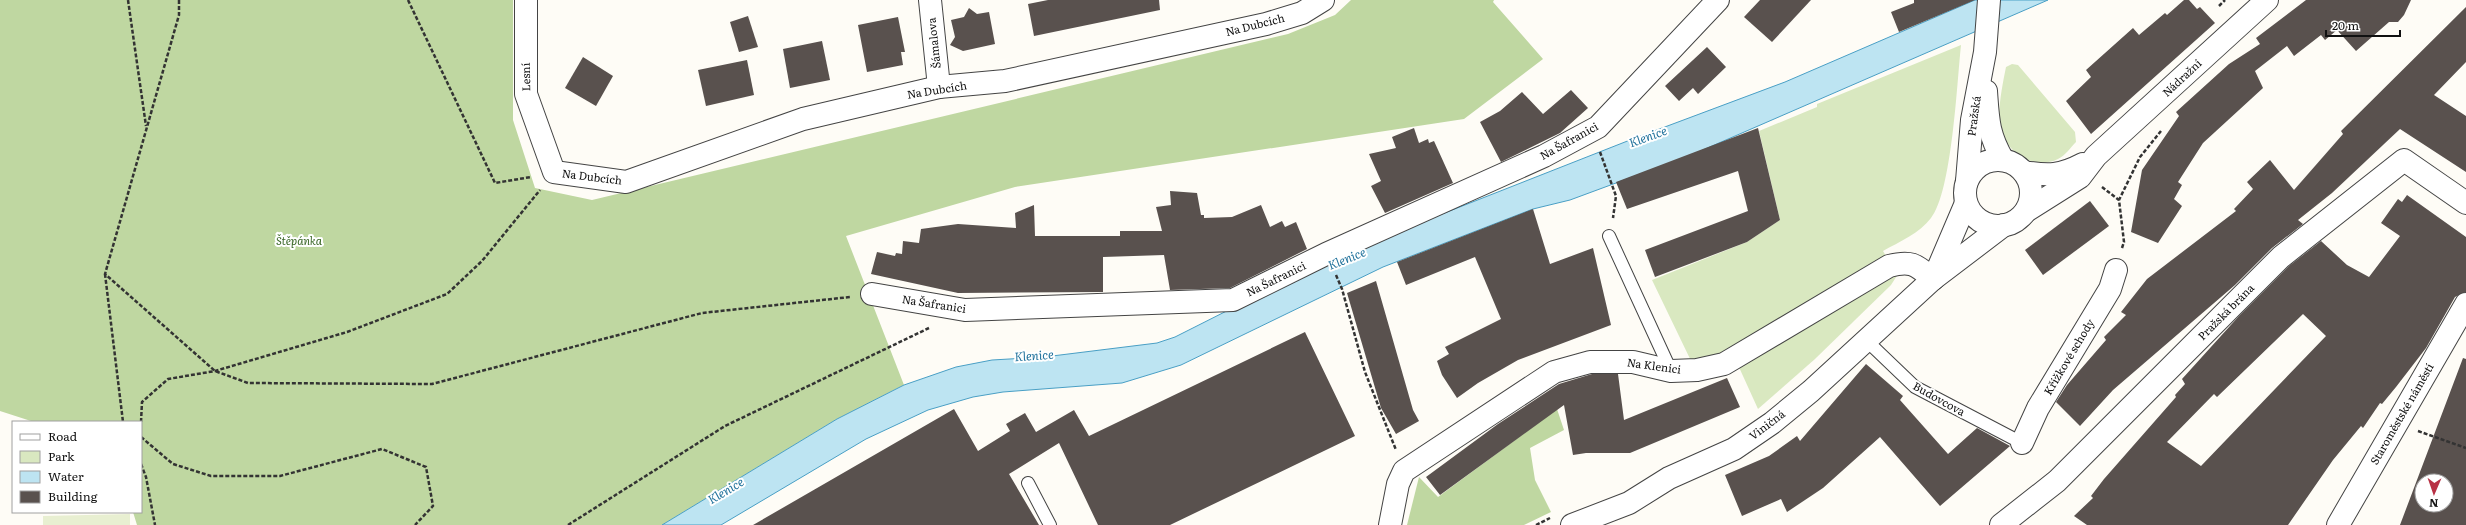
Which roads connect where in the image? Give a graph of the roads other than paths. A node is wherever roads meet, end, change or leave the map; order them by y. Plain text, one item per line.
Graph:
1 (526, 0) edge
2 (930, 0) edge
3 (1323, 0) edge
4 (1718, 0) edge
5 (1989, 0) edge
6 (2267, 0) edge
7 (1985, 52) junction
8 (939, 87) junction
9 (2096, 156) junction
10 (2003, 160) junction
11 (554, 172) joint
12 (2024, 172) junction
13 (1967, 192) junction
14 (2466, 202) edge
15 (2026, 211) junction
16 (2004, 225) junction
17 (1609, 236) road end
18 (2116, 270) dead end
19 (1933, 279) junction
20 (872, 294) road end
21 (2466, 304) edge
22 (1866, 341) junction
23 (1671, 371) junction
24 (2022, 444) joint
25 (1028, 484) dead end
26 (1629, 503) junction
27 (1050, 525) edge
28 (1390, 525) edge
29 (1572, 525) edge
30 (1614, 525) edge
31 (2001, 525) edge
32 (2338, 525) edge

1 - 11 street, Lesní
2 - 8 street, Šámalova
3 - 8 street, Na Dubcích
4 - 20 street, Na Šafranici
5 - 7 street, Pražská
6 - 9 street, Nádražní
7 - 10 street, Pražská
7 - 13 street, Pražská
8 - 11 street, Na Dubcích
9 - 12 street, Nádražní
9 - 15 street, Nádražní
10 - 12 street
10 - 13 street
12 - 15 street
13 - 16 street
13 - 19 street, Viničná
14 - 31 street, Pražská brána
15 - 16 street
16 - 19 street, Viničná
17 - 23 lane
18 - 24 street, Křížkové schody
19 - 22 street, Viničná
19 - 23 street, Na Klenici
21 - 32 street, Staroměstské náměstí
22 - 24 lane, Budovcova
22 - 26 street, Viničná
23 - 28 street, Na Klenici
25 - 27 lane
26 - 29 street, Viničná
26 - 30 street

